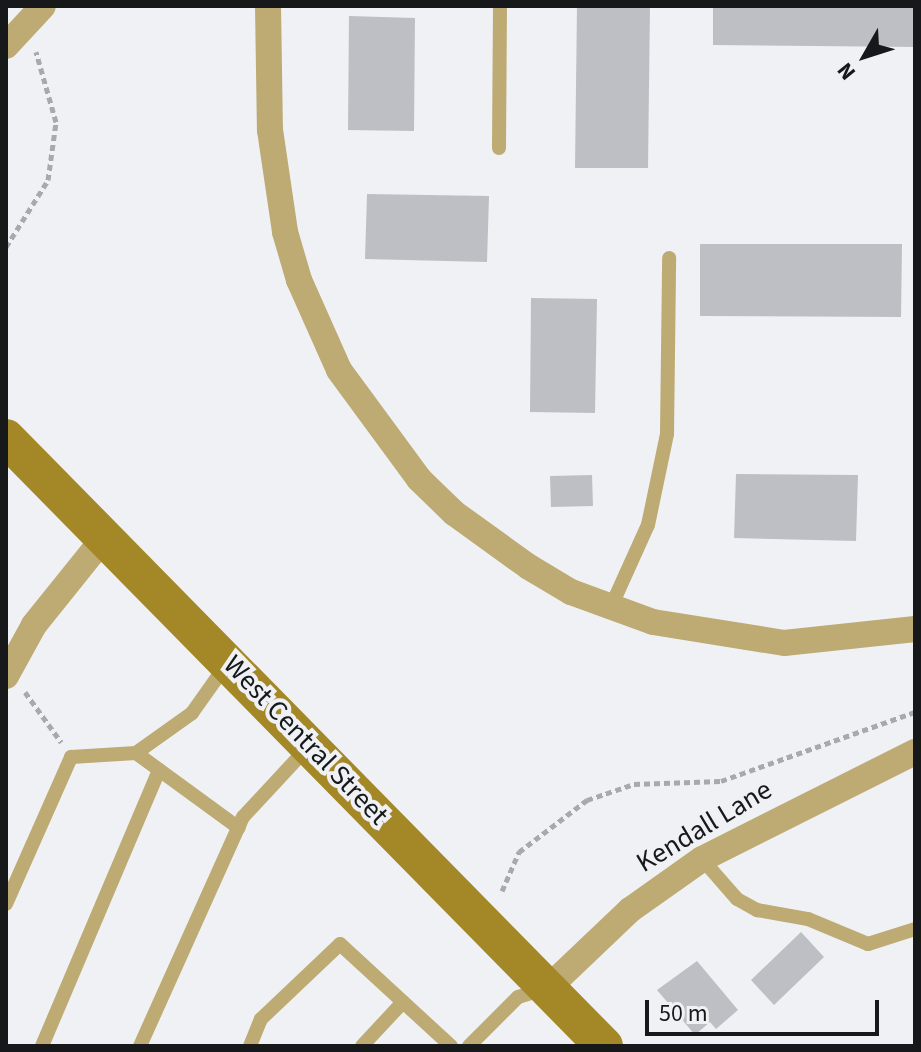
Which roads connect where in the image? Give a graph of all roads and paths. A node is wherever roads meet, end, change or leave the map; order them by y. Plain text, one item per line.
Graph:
1 (268, 6) edge
2 (500, 6) edge
3 (35, 15) edge
4 (6, 46) edge
5 (499, 148) dead end
6 (6, 247) edge
7 (669, 258) dead end
8 (6, 438) edge
9 (104, 538) junction
10 (610, 609) junction
11 (915, 629) edge
12 (229, 661) junction
13 (12, 682) edge
14 (915, 712) edge
15 (310, 744) junction
16 (915, 752) edge
17 (136, 753) junction
18 (71, 757) junction
19 (159, 770) junction
20 (239, 828) junction
21 (702, 859) junction
22 (507, 898) dead end
23 (6, 904) edge
24 (915, 929) edge
25 (548, 988) junction
26 (403, 1002) junction
27 (42, 1046) edge
28 (140, 1046) edge
29 (250, 1046) edge
30 (362, 1046) edge
31 (451, 1046) edge
32 (469, 1046) edge
33 (604, 1046) edge

1 - 10 street
2 - 5 lane
3 - 4 street
3 - 6 path
7 - 10 lane
8 - 9 main road, West Central Street
9 - 12 main road, West Central Street
9 - 13 street
10 - 11 street
12 - 15 main road, West Central Street
12 - 17 lane
13 - 18 path
14 - 22 path
15 - 20 lane
15 - 25 main road, West Central Street
16 - 21 street, Kendall Lane
17 - 18 lane
17 - 19 lane
18 - 23 lane
19 - 20 lane
19 - 27 lane
20 - 28 lane
21 - 24 lane
21 - 25 street, Kendall Lane
25 - 32 lane
25 - 33 main road, West Central Street
26 - 29 lane
26 - 30 lane
26 - 31 lane

